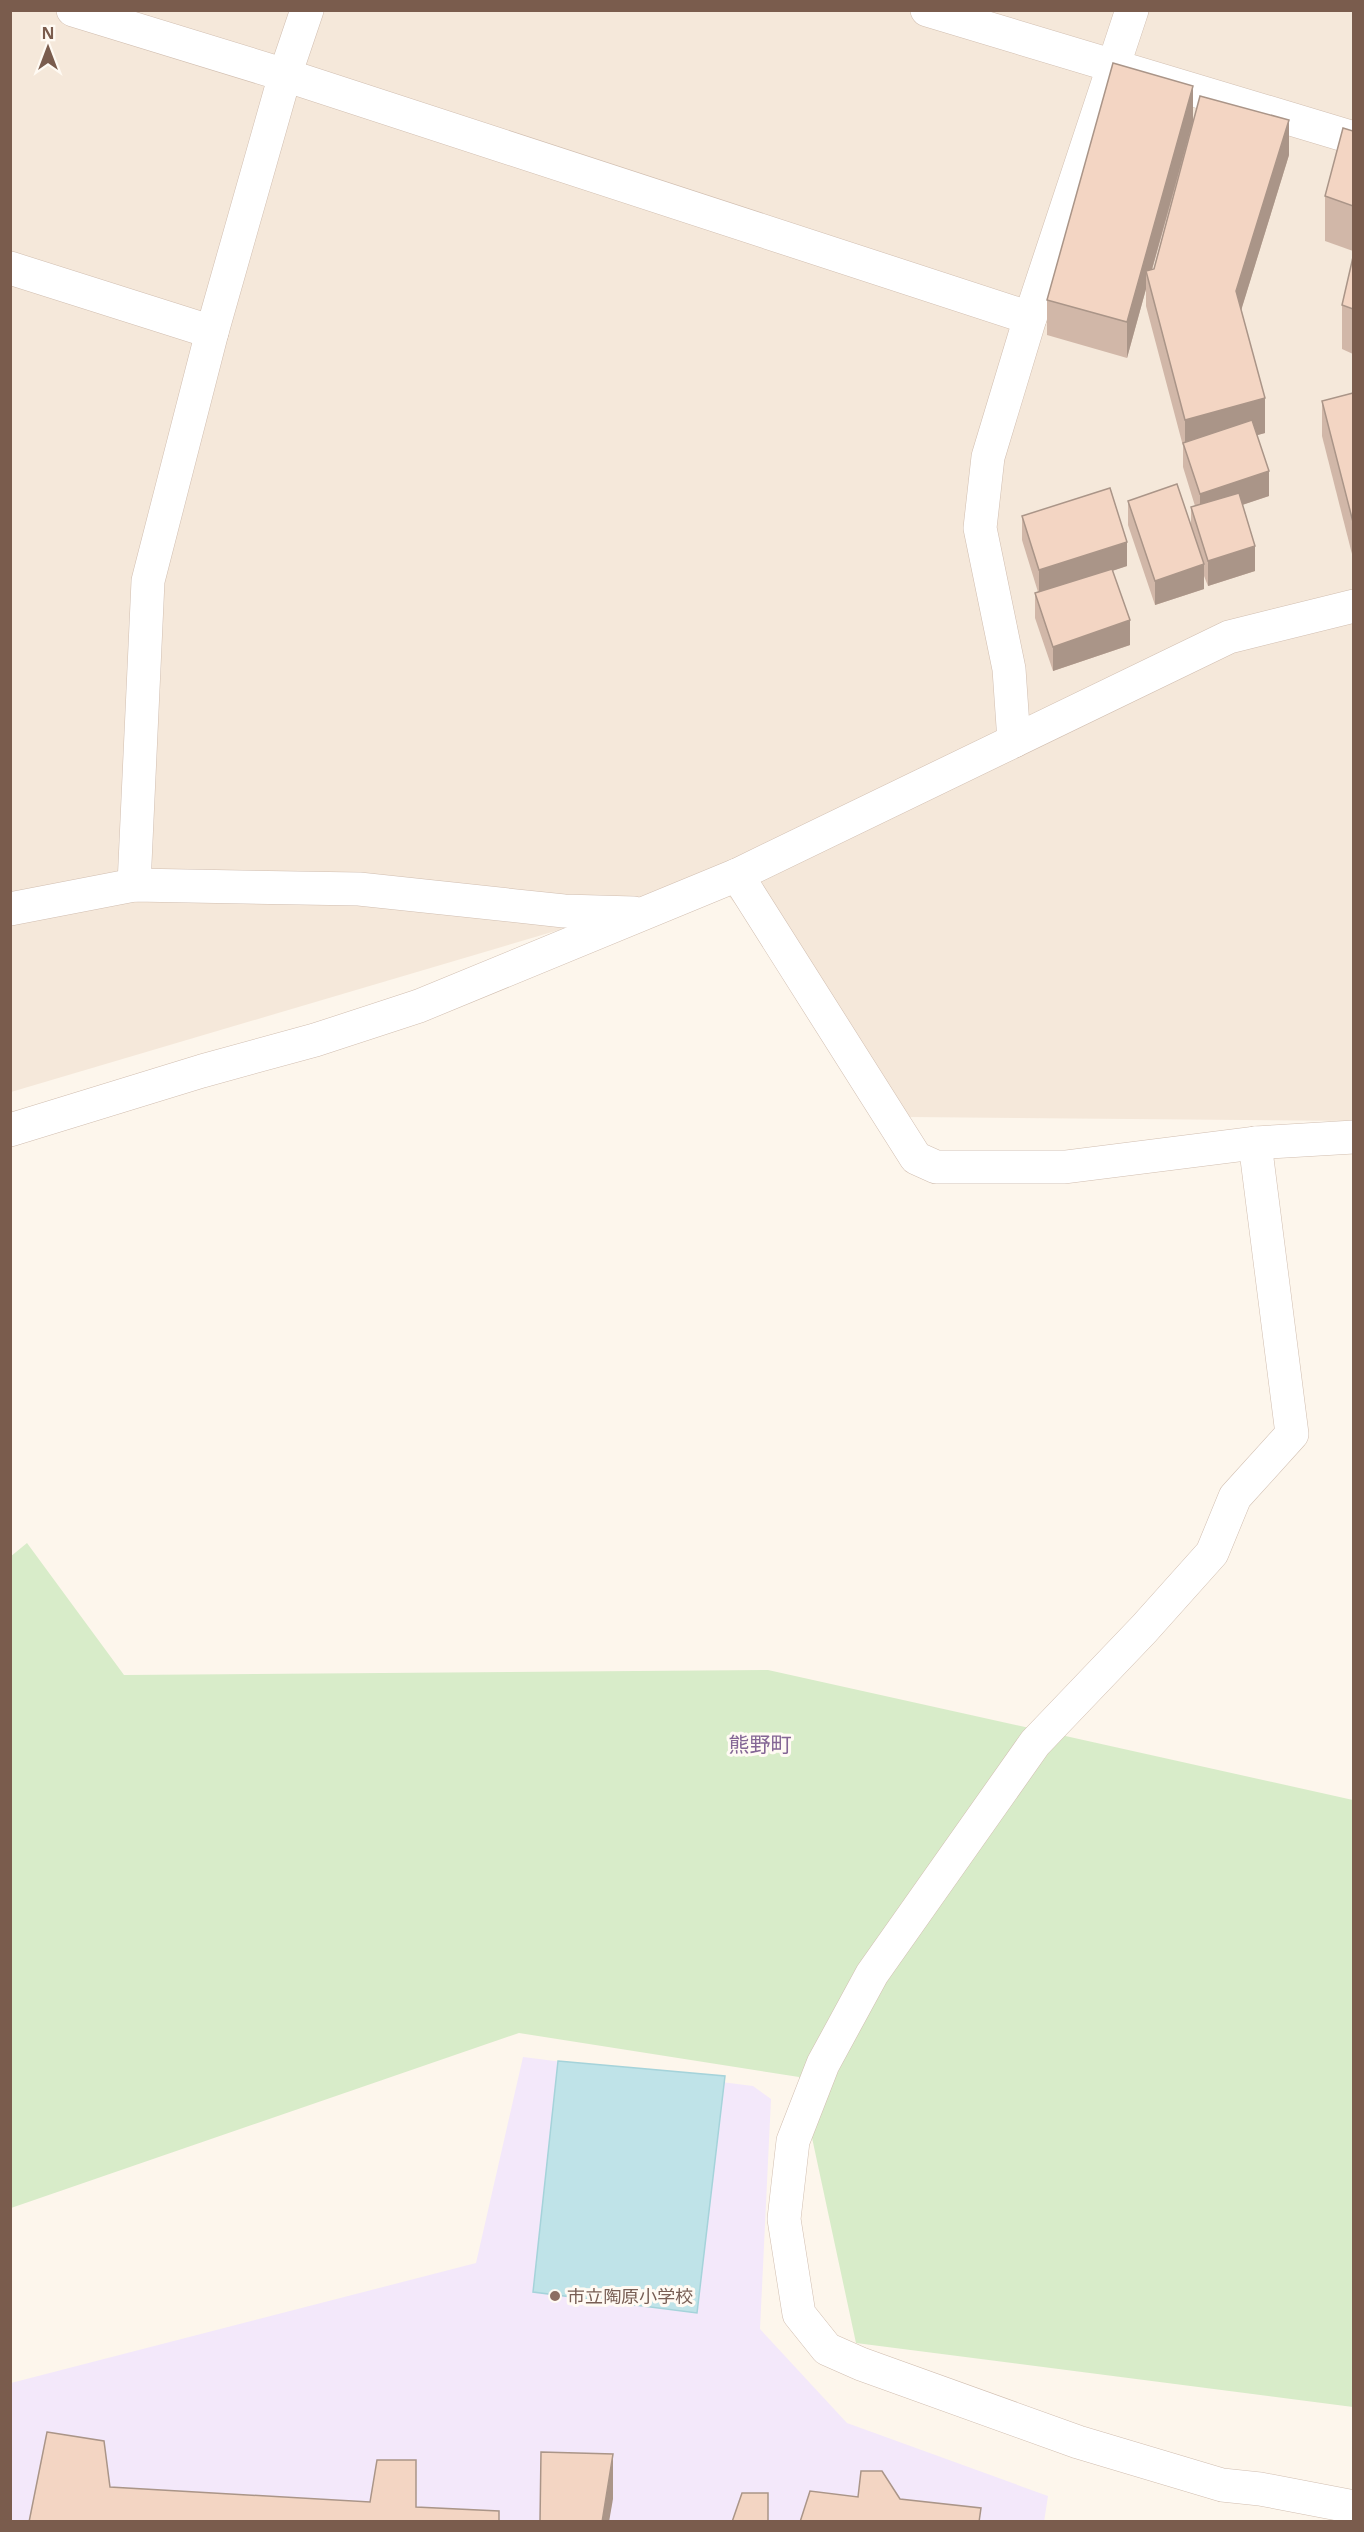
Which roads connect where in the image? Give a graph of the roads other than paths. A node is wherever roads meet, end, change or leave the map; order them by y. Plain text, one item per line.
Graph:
1 (73, 10) edge
2 (307, 10) edge
3 (927, 10) edge
4 (1132, 10) edge
5 (1114, 67) junction
6 (285, 75) junction
7 (1353, 138) edge
8 (10, 268) edge
9 (1030, 318) junction
10 (212, 332) junction
11 (1353, 606) edge
12 (1014, 741) junction
13 (737, 875) junction
14 (134, 885) junction
15 (10, 909) edge
16 (647, 914) junction
17 (10, 1130) edge
18 (1353, 1137) edge
19 (1255, 1143) junction
20 (1353, 2507) edge

1 - 6 street
2 - 6 street
3 - 5 street
4 - 5 street
5 - 7 street
5 - 9 street
6 - 9 street
6 - 10 street
8 - 10 street
9 - 12 street
10 - 14 street
11 - 12 street
12 - 13 street
13 - 16 street
13 - 19 street
14 - 15 street
14 - 16 street
16 - 17 street
18 - 19 street
19 - 20 street

